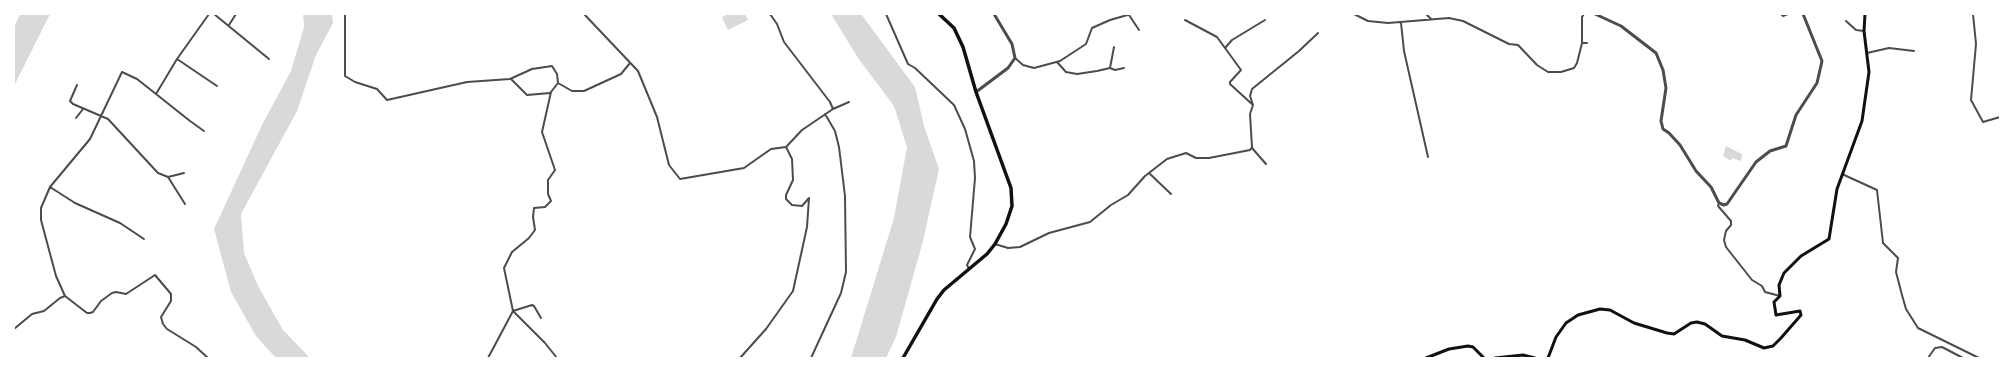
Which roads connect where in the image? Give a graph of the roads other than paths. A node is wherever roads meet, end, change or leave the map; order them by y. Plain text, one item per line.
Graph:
1 (209, 14) edge
2 (214, 14) edge
3 (236, 14) edge
4 (345, 14) edge
5 (584, 14) edge
6 (770, 14) edge
7 (886, 14) edge
8 (938, 14) edge
9 (994, 14) edge
10 (1130, 14) edge
11 (1354, 14) edge
12 (1426, 14) edge
13 (1448, 14) edge
14 (1584, 14) edge
15 (1595, 14) edge
16 (1781, 14) edge
17 (1788, 14) edge
18 (1803, 14) edge
19 (1865, 14) edge
20 (1973, 14) edge
21 (1447, 18) junction
22 (1185, 20) dead end
23 (1265, 20) dead end
24 (1431, 20) junction
25 (1846, 21) dead end
26 (1401, 23) junction
27 (229, 25) junction
28 (1140, 30) dead end
29 (1864, 31) junction
30 (1318, 33) dead end
31 (1582, 43) junction
32 (1588, 43) dead end
33 (1114, 47) dead end
34 (1225, 48) junction
35 (1914, 51) dead end
36 (1867, 53) junction
37 (1016, 58) junction
38 (177, 59) junction
39 (269, 59) dead end
40 (1057, 62) junction
41 (630, 63) junction
42 (1110, 68) junction
43 (1124, 68) dead end
44 (511, 78) junction
45 (558, 83) junction
46 (78, 85) dead end
47 (217, 86) dead end
48 (976, 92) junction
49 (550, 93) junction
50 (156, 94) junction
51 (849, 102) dead end
52 (1253, 105) junction
53 (83, 109) junction
54 (833, 109) junction
55 (825, 114) junction
56 (100, 116) junction
57 (2000, 117) edge
58 (76, 118) dead end
59 (204, 130) dead end
60 (786, 147) junction
61 (1252, 148) junction
62 (1428, 157) dead end
63 (1266, 164) dead end
64 (184, 173) dead end
65 (1149, 173) junction
66 (1841, 174) junction
67 (168, 177) junction
68 (50, 187) junction
69 (1171, 194) dead end
70 (1719, 203) junction
71 (184, 204) dead end
72 (144, 239) dead end
73 (995, 244) junction
74 (969, 269) junction
75 (65, 296) junction
76 (1780, 296) junction
77 (513, 311) junction
78 (541, 318) dead end
79 (14, 329) edge
80 (208, 358) edge
81 (488, 358) edge
82 (557, 358) edge
83 (740, 358) edge
84 (811, 358) edge
85 (903, 358) edge
86 (1426, 358) edge
87 (1484, 358) edge
88 (1495, 358) edge
89 (1535, 358) edge
90 (1548, 358) edge
91 (1928, 358) edge
92 (1963, 358) edge
93 (1979, 358) edge

1 - 38 street
2 - 27 street
3 - 27 street
4 - 44 street
5 - 41 street
6 - 54 street
7 - 74 street
8 - 48 main road
9 - 37 street
10 - 28 street
10 - 40 street
11 - 26 street
12 - 24 street
13 - 21 street
14 - 31 street
15 - 70 street
16 - 17 street
18 - 70 street
19 - 29 main road
20 - 57 street
21 - 24 street
21 - 31 street
22 - 34 street
23 - 34 street
24 - 26 street
25 - 29 street
26 - 62 street
27 - 39 street
29 - 36 main road
30 - 52 street
31 - 32 street
33 - 42 street
34 - 52 street
35 - 36 street
36 - 66 main road
37 - 40 street
37 - 48 street
38 - 47 street
38 - 50 street
40 - 42 street
41 - 45 street
41 - 60 street
42 - 43 street
44 - 45 street
44 - 49 street
45 - 49 street
46 - 53 street
48 - 73 main road
49 - 77 street
50 - 56 street
50 - 59 street
51 - 54 street
52 - 61 street
53 - 56 street
53 - 58 street
54 - 55 street
55 - 60 street
55 - 84 street
56 - 67 street
56 - 68 street
60 - 83 street
61 - 63 street
61 - 65 street
64 - 67 street
65 - 69 street
65 - 73 street
66 - 76 main road
66 - 93 street
67 - 71 street
68 - 72 street
68 - 75 street
70 - 76 street
73 - 74 main road
74 - 85 main road
75 - 79 street
75 - 80 street
76 - 90 main road
77 - 78 street
77 - 81 street
77 - 82 street
86 - 87 main road
88 - 89 main road
91 - 92 street

